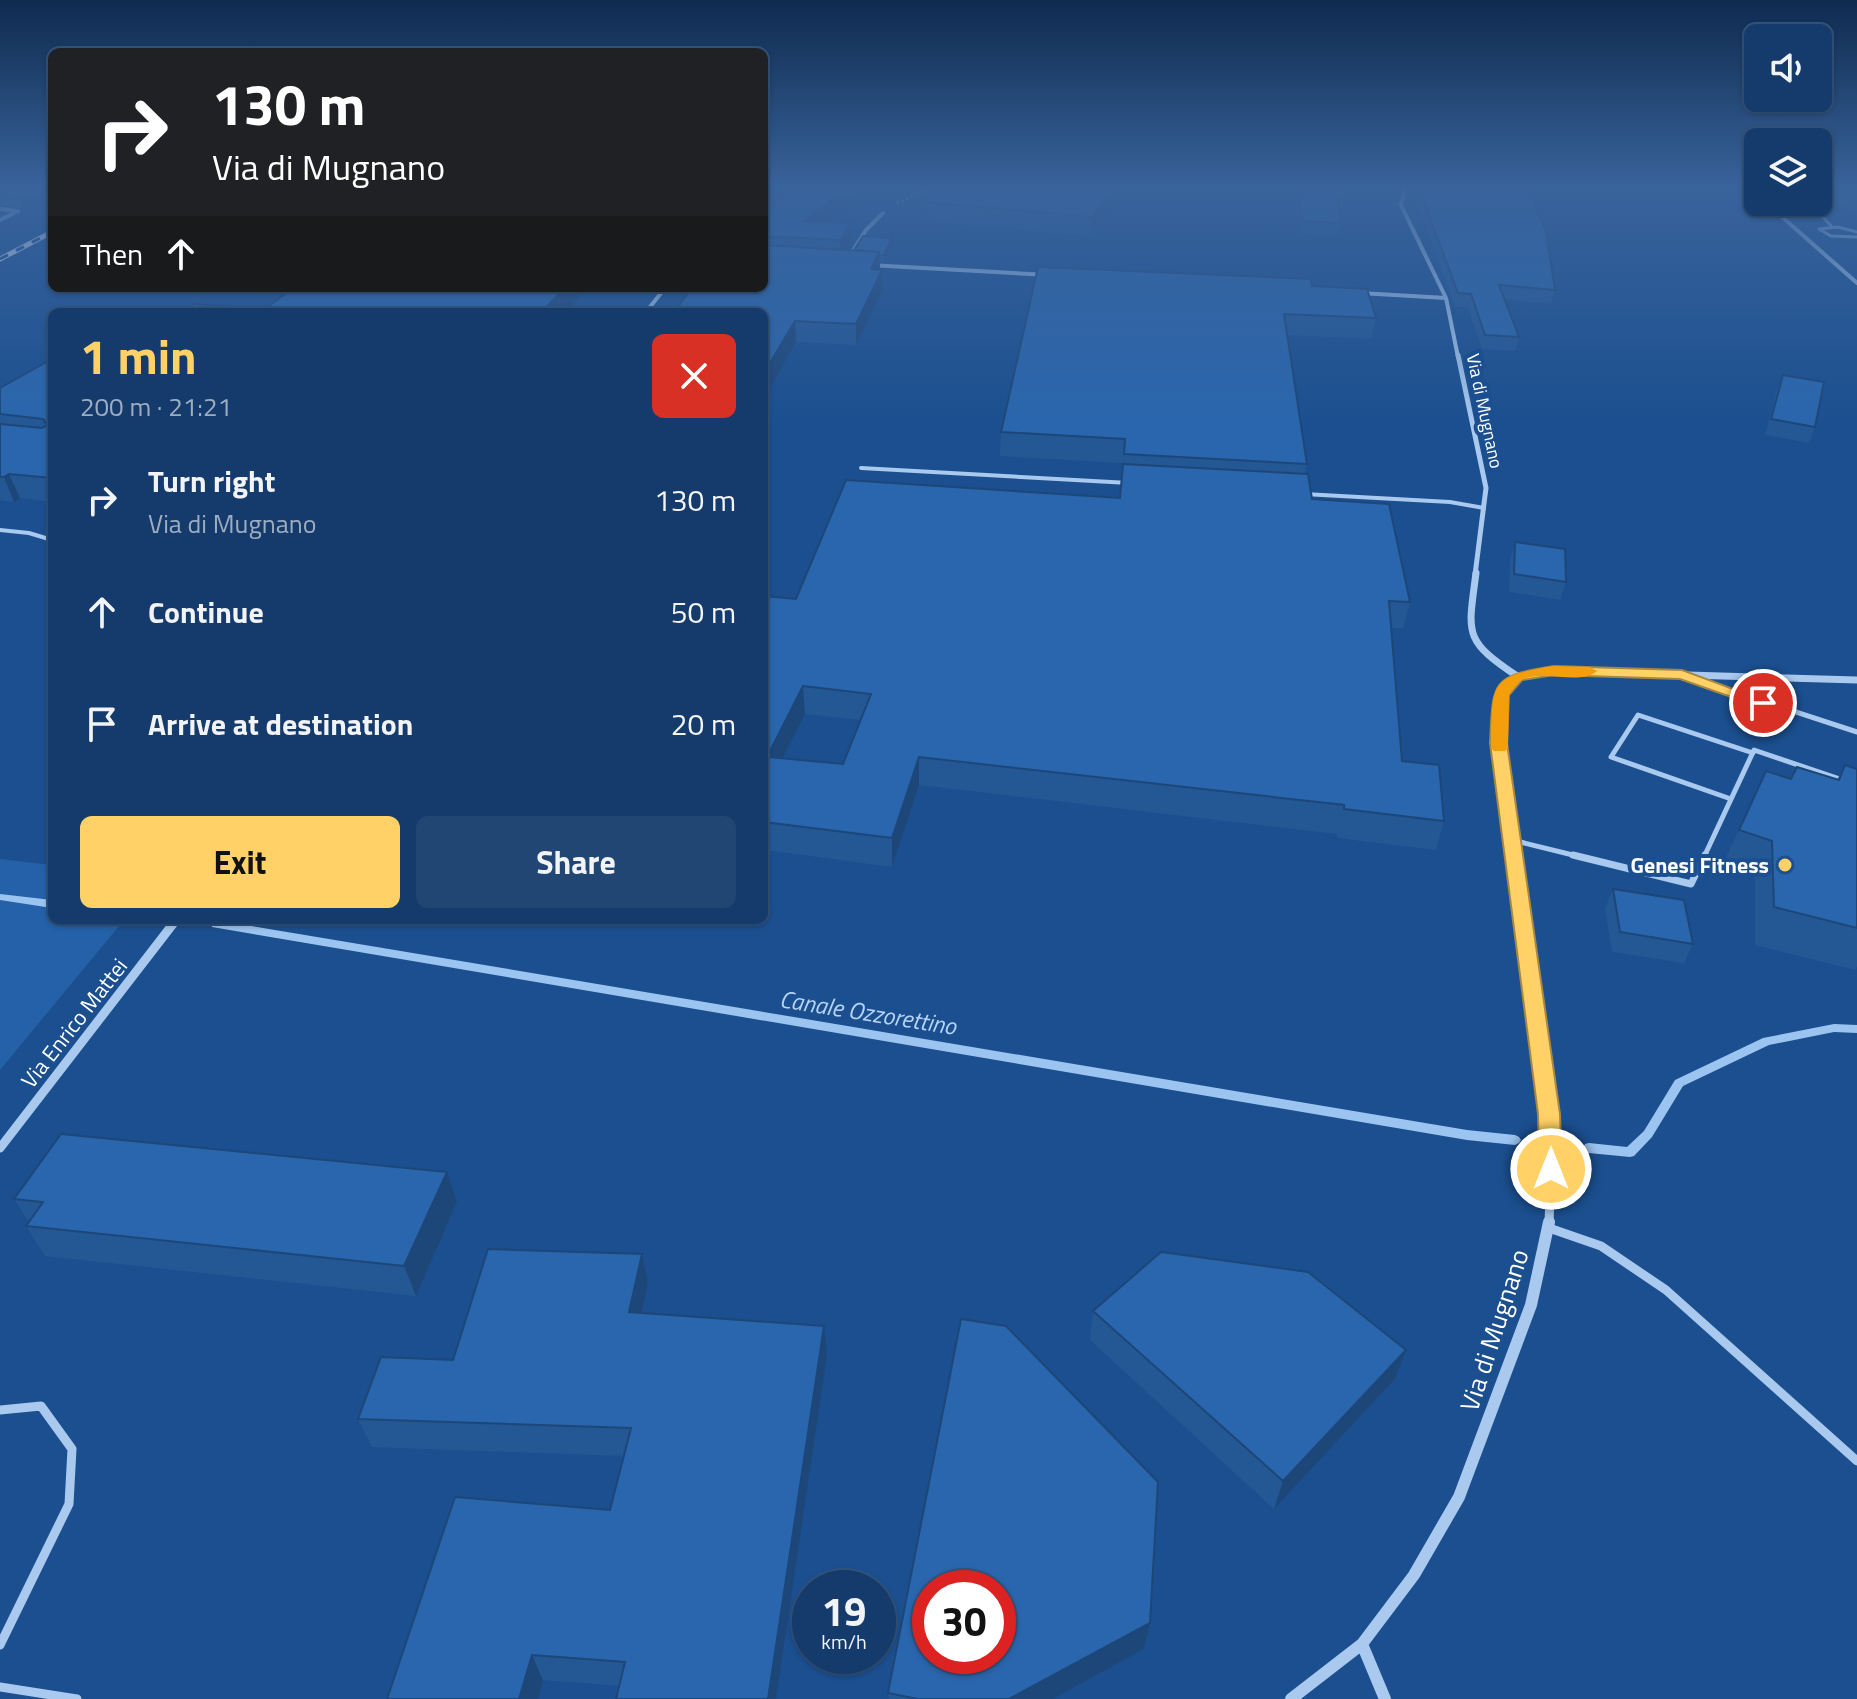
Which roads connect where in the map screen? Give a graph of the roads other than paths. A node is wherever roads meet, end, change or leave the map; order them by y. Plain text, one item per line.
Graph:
1 (920, 268) edge
2 (1432, 268) edge
3 (1840, 268) edge
4 (1058, 276) edge
5 (1857, 283) edge
6 (662, 292) edge
7 (1355, 293) edge
8 (1446, 298) junction
9 (649, 308) edge
10 (861, 468) dead end
11 (1144, 484) edge
12 (1297, 493) edge
13 (1484, 508) junction
14 (0, 530) edge
15 (48, 539) edge
16 (1682, 674) junction
17 (1517, 676) junction
18 (1857, 680) edge
19 (1857, 732) edge
20 (1753, 753) junction
21 (1857, 785) edge
22 (1731, 799) junction
23 (1512, 840) junction
24 (173, 924) edge
25 (0, 1148) edge
26 (1549, 1228) junction
27 (0, 1410) edge
28 (1857, 1461) edge
29 (1362, 1644) junction
30 (0, 1645) edge
31 (0, 1687) edge
32 (77, 1699) edge
33 (1291, 1699) edge
34 (1385, 1699) edge

1 - 4 street
2 - 8 street, Via di Mugnano
3 - 5 street
6 - 9 street
7 - 8 street
8 - 13 street, Via di Mugnano
10 - 11 lane
12 - 13 lane
13 - 17 street, Via di Mugnano
14 - 15 lane
16 - 17 street
16 - 18 street
16 - 19 lane
17 - 23 street, Via di Mugnano
20 - 21 lane
20 - 22 lane
20 - 22 lane
22 - 23 lane
23 - 26 street, Via di Mugnano
24 - 25 street, Via Enrico Mattei
26 - 28 lane
26 - 29 street, Via di Mugnano
27 - 30 lane
29 - 33 street, Via di Mugnano
29 - 34 street
31 - 32 lane

